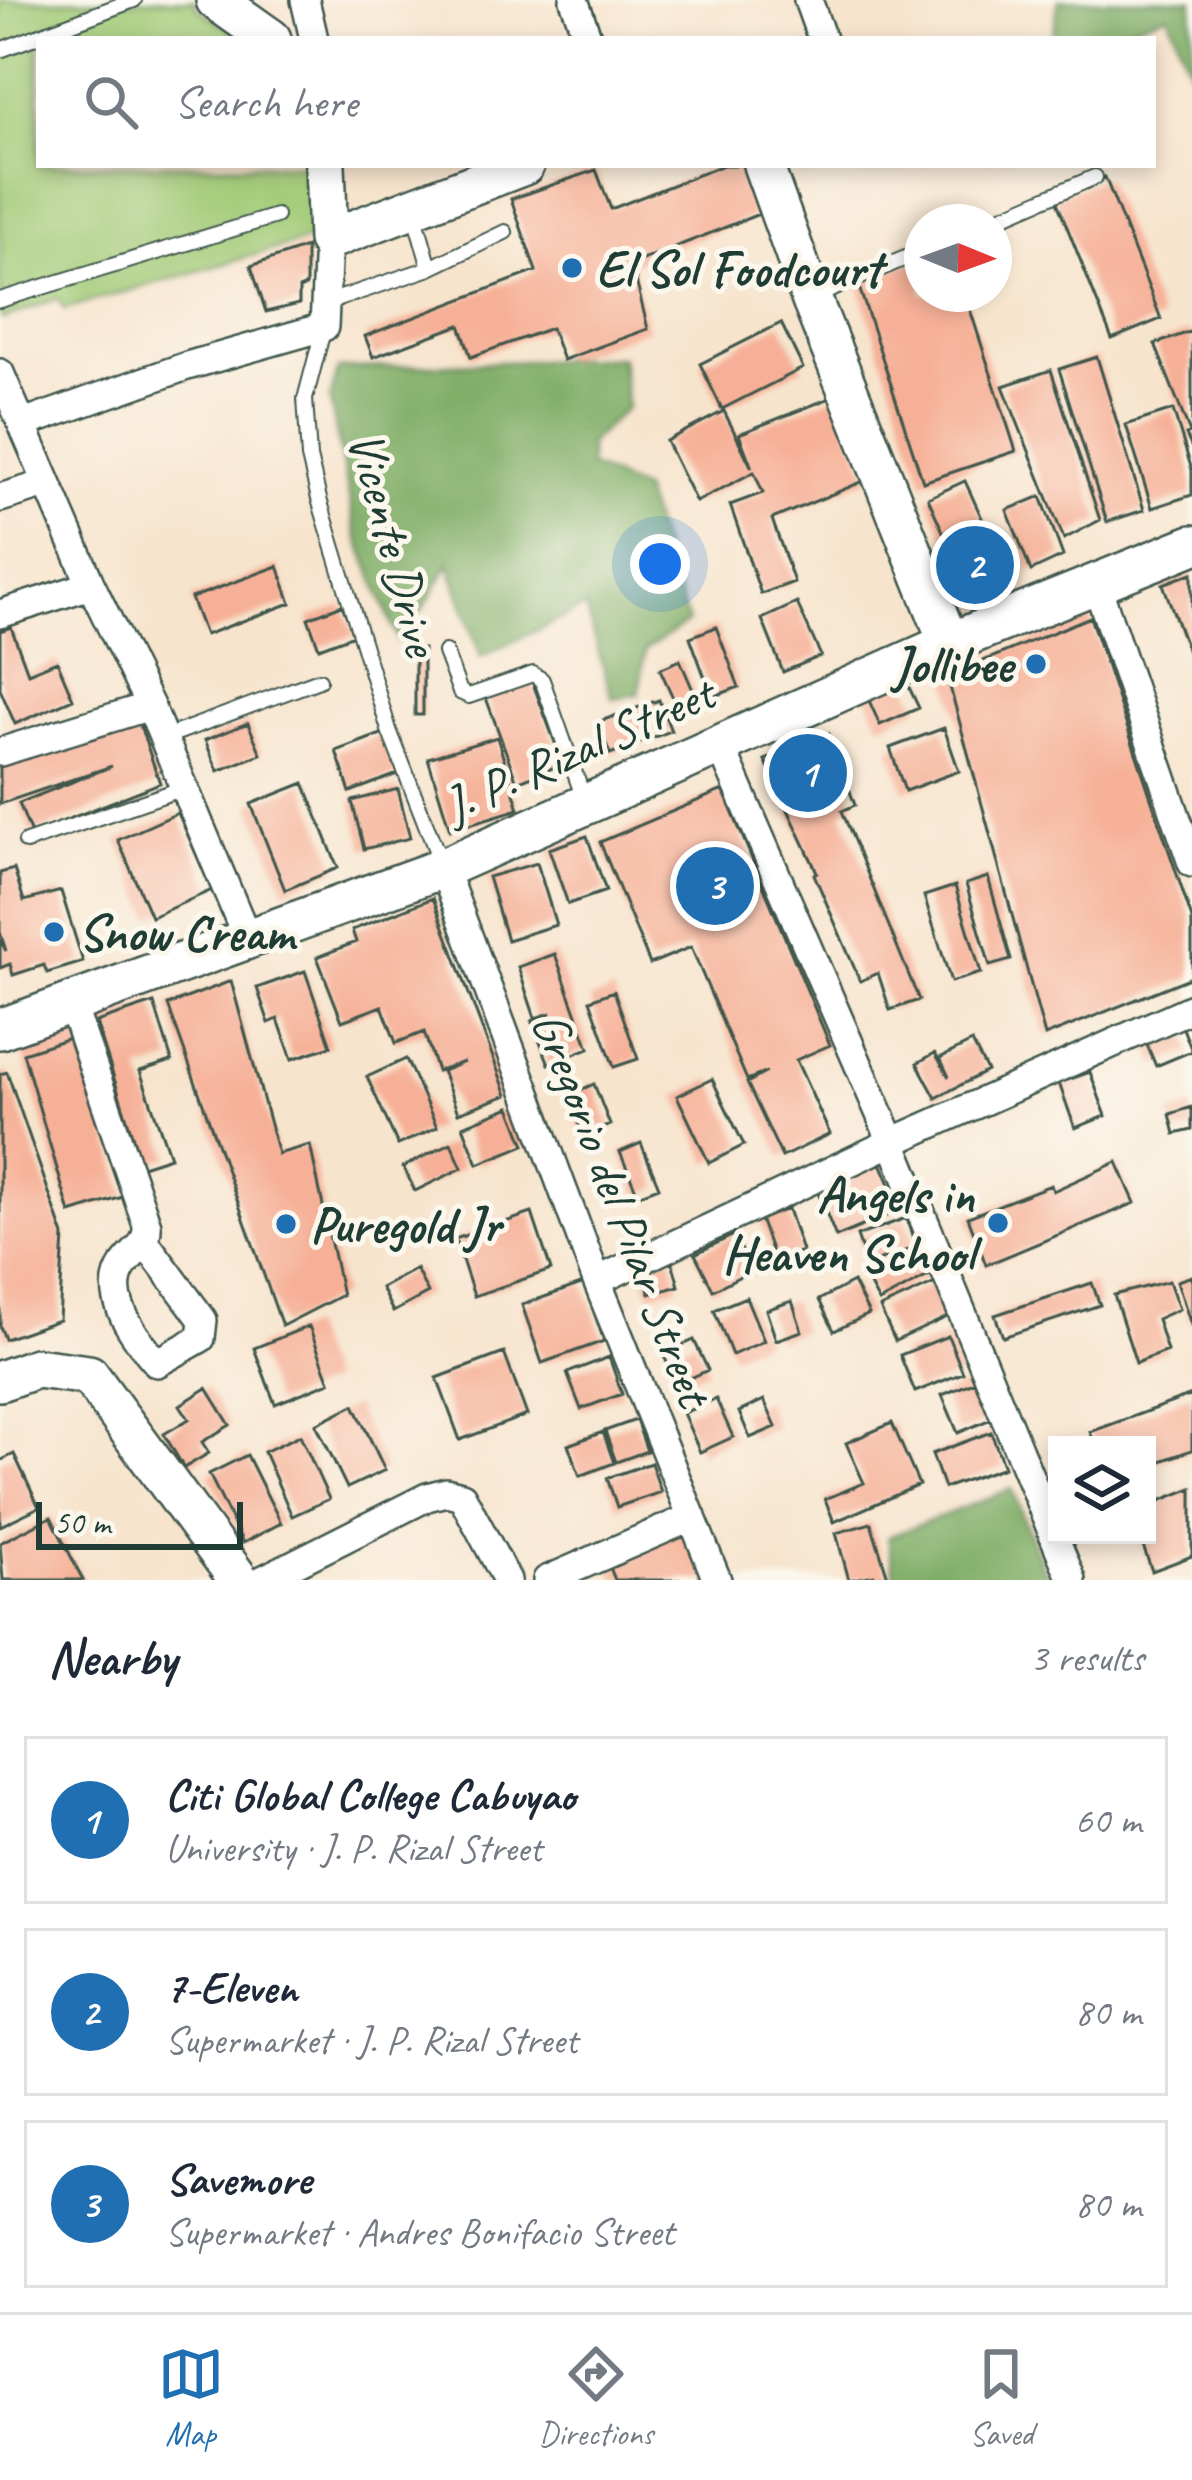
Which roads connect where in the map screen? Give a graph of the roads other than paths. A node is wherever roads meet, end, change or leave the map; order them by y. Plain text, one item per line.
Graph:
1 (134, 0) edge
2 (217, 0) edge
3 (305, 0) edge
4 (574, 0) edge
5 (808, 0) edge
6 (38, 36) edge
7 (268, 36) edge
8 (313, 36) edge
9 (587, 36) edge
10 (821, 36) edge
11 (36, 37) edge
12 (0, 50) edge
13 (325, 168) edge
14 (516, 168) edge
15 (765, 168) edge
16 (1095, 177) dead end
17 (412, 207) junction
18 (1012, 213) edge
19 (276, 215) dead end
20 (505, 232) dead end
21 (328, 240) junction
22 (904, 259) edge
23 (430, 268) junction
24 (811, 298) junction
25 (0, 300) edge
26 (325, 315) junction
27 (0, 373) edge
28 (23, 424) junction
29 (46, 484) junction
30 (0, 498) edge
31 (1192, 545) edge
32 (1096, 583) junction
33 (91, 585) junction
34 (0, 614) edge
35 (949, 643) junction
36 (445, 652) dead end
37 (319, 680) dead end
38 (149, 706) junction
39 (163, 738) junction
40 (720, 745) junction
41 (0, 752) edge
42 (184, 788) junction
43 (586, 803) junction
44 (26, 842) dead end
45 (1192, 863) edge
46 (443, 868) junction
47 (248, 940) junction
48 (71, 1002) junction
49 (1192, 1008) edge
50 (0, 1028) edge
51 (892, 1142) junction
52 (145, 1243) dead end
53 (597, 1281) junction
54 (0, 1381) edge
55 (692, 1516) junction
56 (239, 1580) edge
57 (262, 1580) edge
58 (506, 1580) edge
59 (547, 1580) edge
60 (717, 1580) edge
61 (1072, 1580) edge

1 - 6 lane
2 - 7 main road
3 - 8 street
4 - 9 street
5 - 10 street
11 - 12 lane
13 - 21 main road, Vicente Drive
14 - 17 main road
15 - 24 main road
16 - 18 lane
17 - 21 main road
17 - 23 lane
19 - 25 lane
20 - 23 lane
21 - 26 street, Vicente Drive
22 - 24 lane
23 - 26 lane
24 - 35 main road
26 - 28 street
26 - 46 lane, Vicente Drive
27 - 28 street
28 - 29 street
29 - 30 street
29 - 33 street
31 - 32 main road, J. P. Rizal Street
32 - 35 main road, J. P. Rizal Street
32 - 45 street
33 - 34 street
33 - 38 street
35 - 40 main road, J. P. Rizal Street
36 - 43 lane
37 - 39 lane
38 - 39 street
38 - 41 street
39 - 42 street
40 - 43 main road, J. P. Rizal Street
40 - 51 street
42 - 44 lane
42 - 47 street
43 - 46 main road, J. P. Rizal Street
46 - 47 main road, J. P. Rizal Street
46 - 53 street, Gregorio del Pilar Street
47 - 48 main road, J. P. Rizal Street
48 - 50 main road, J. P. Rizal Street
48 - 52 street
49 - 51 street
51 - 53 street
51 - 61 street
53 - 55 street, Gregorio del Pilar Street
54 - 56 main road
55 - 59 street
55 - 60 street, Gregorio del Pilar Street
57 - 58 street

